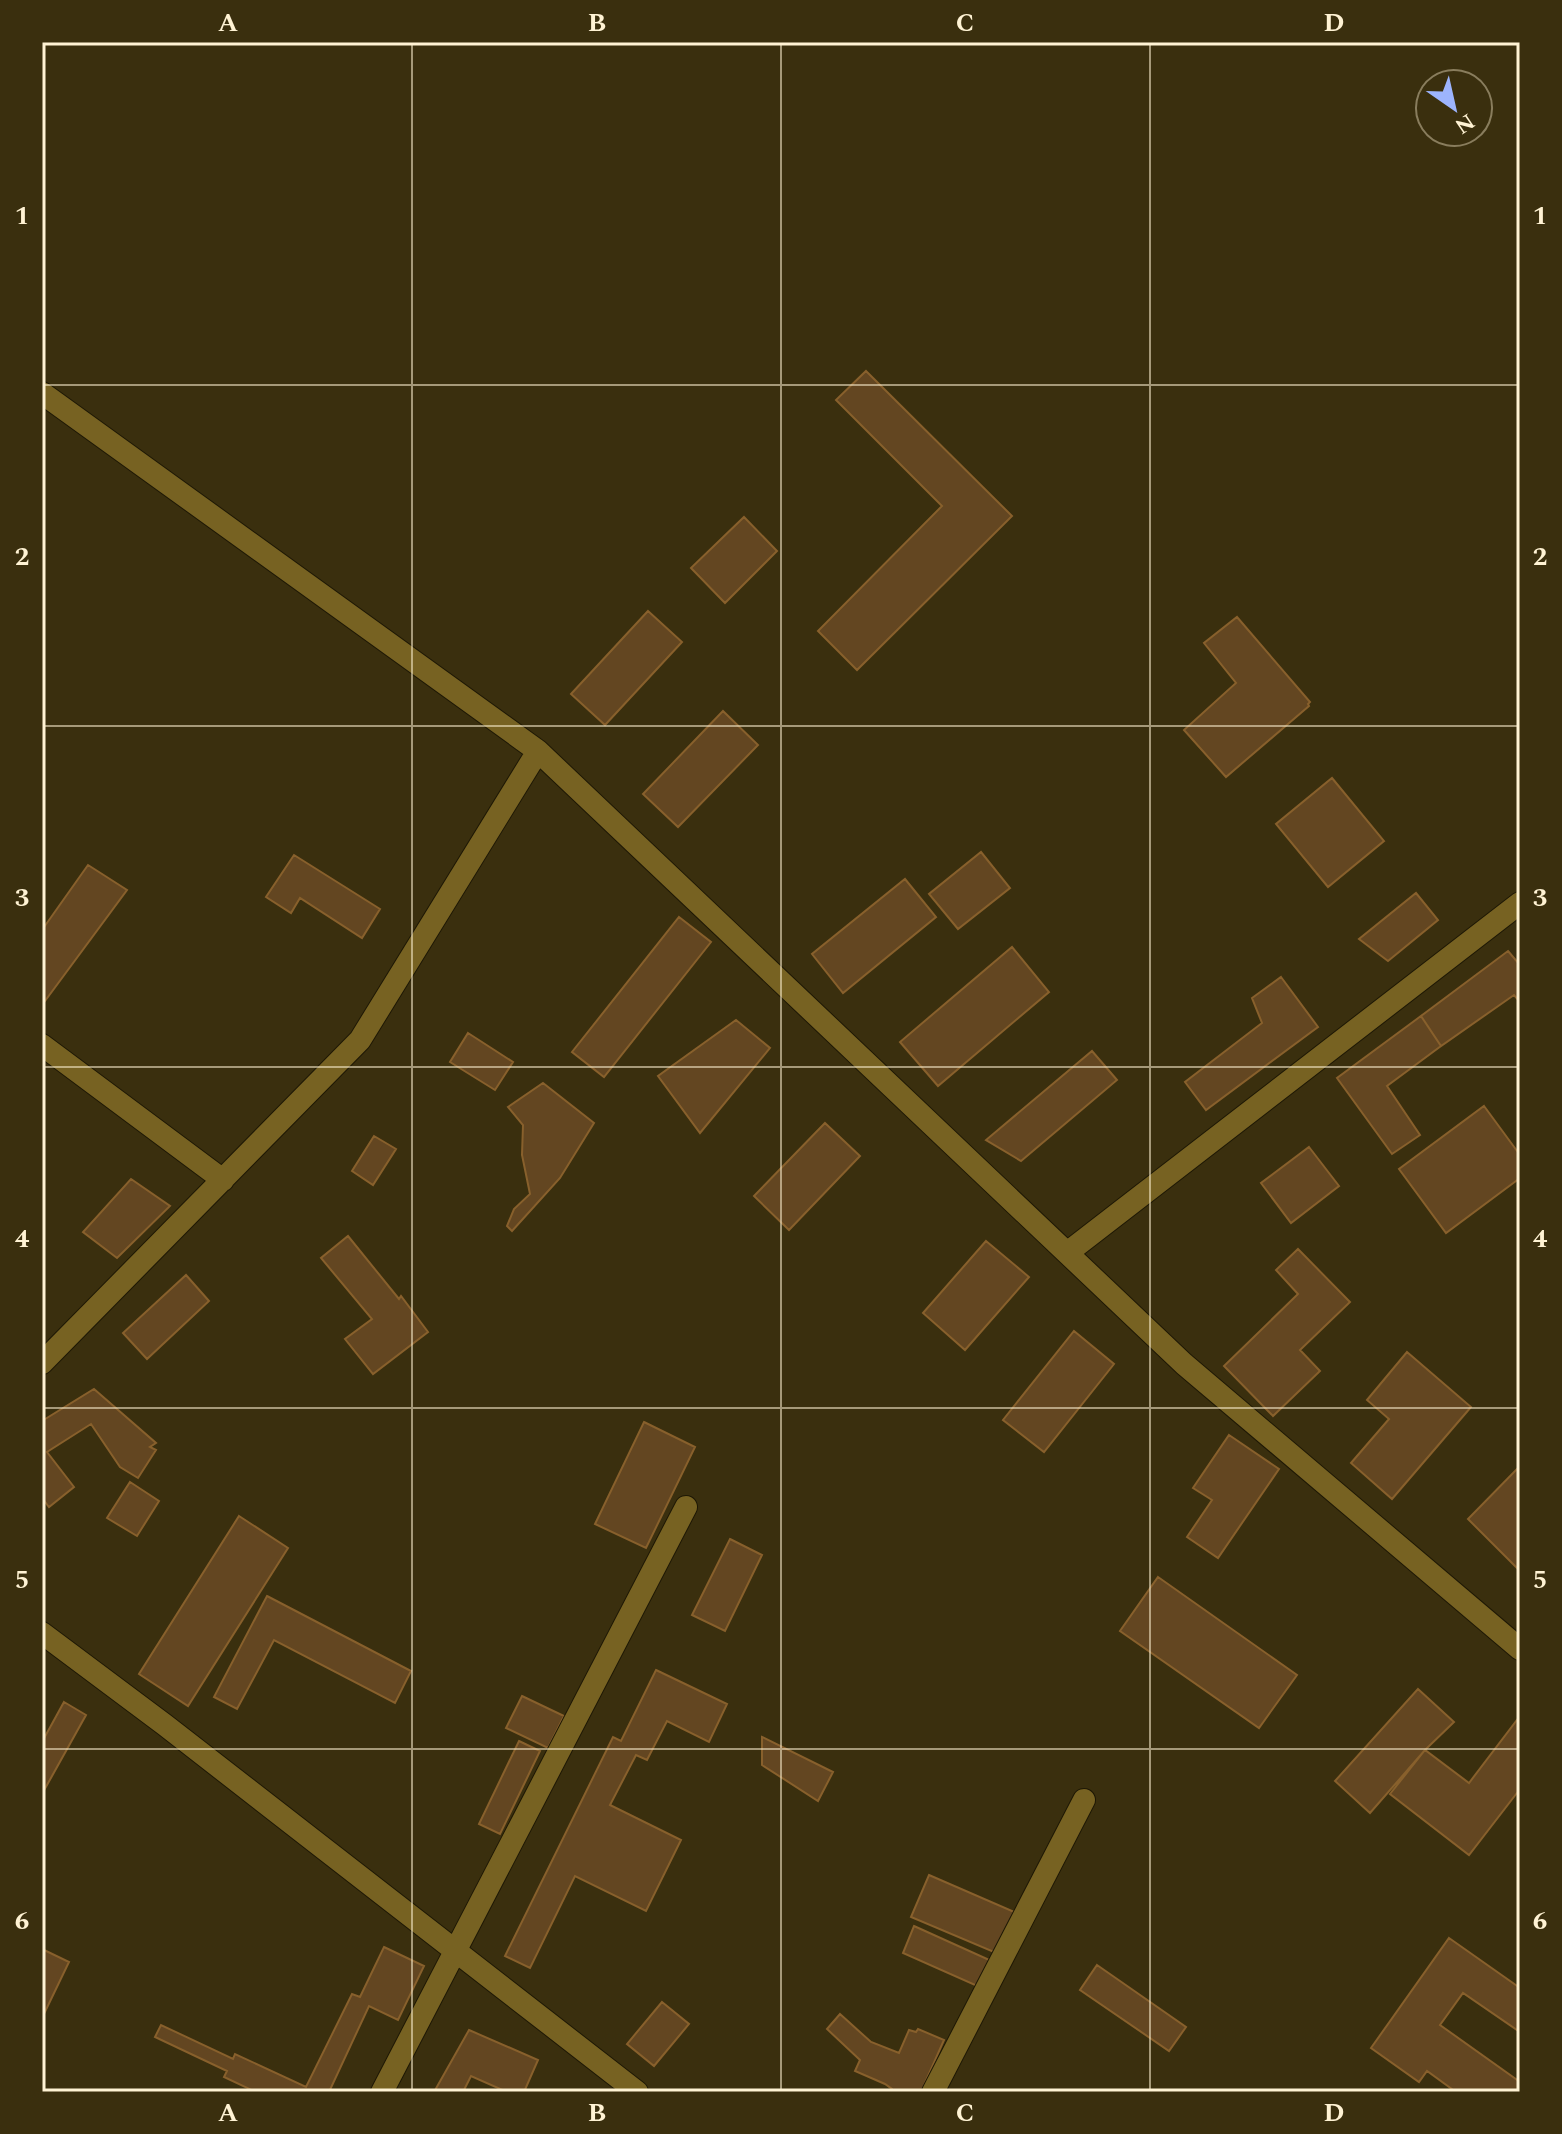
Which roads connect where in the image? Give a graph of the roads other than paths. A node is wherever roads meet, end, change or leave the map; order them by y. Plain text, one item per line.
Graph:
1 (42, 393) edge
2 (538, 751) junction
3 (1520, 903) edge
4 (42, 1045) edge
5 (223, 1180) junction
6 (1067, 1253) junction
7 (42, 1363) edge
8 (686, 1507) dead end
9 (42, 1633) edge
10 (1520, 1649) edge
11 (1084, 1800) dead end
12 (456, 1951) junction
13 (382, 2092) edge
14 (637, 2092) edge
15 (933, 2092) edge

1 - 2 street
2 - 5 street
2 - 6 street
3 - 6 street
4 - 5 street
5 - 7 street
6 - 10 street
8 - 12 street
9 - 12 street
11 - 15 street
12 - 13 street
12 - 14 street

